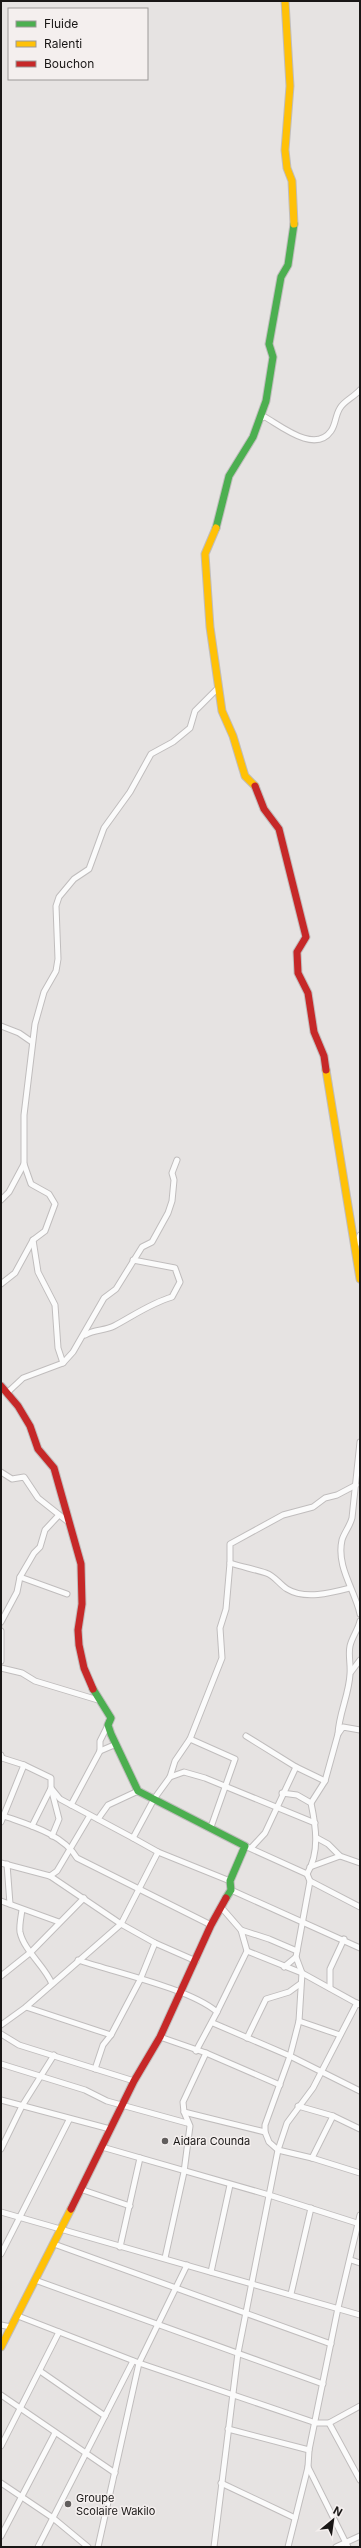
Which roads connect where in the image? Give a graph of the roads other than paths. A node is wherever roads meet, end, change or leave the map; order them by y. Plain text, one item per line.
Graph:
1 (285, 1) edge
2 (360, 390) edge
3 (259, 419) junction
4 (218, 688) junction
5 (1, 1026) edge
6 (32, 1042) junction
7 (177, 1160) dead end
8 (24, 1164) junction
9 (1, 1200) edge
10 (360, 1235) edge
11 (34, 1240) junction
12 (356, 1245) junction
13 (132, 1260) junction
14 (360, 1279) edge
15 (1, 1284) edge
16 (84, 1336) junction
17 (63, 1363) junction
18 (1, 1386) edge
19 (8, 1392) junction
20 (360, 1442) edge
21 (1, 1472) edge
22 (356, 1486) junction
23 (59, 1515) junction
24 (67, 1521) junction
25 (230, 1563) junction
26 (20, 1577) junction
27 (350, 1588) junction
28 (67, 1594) dead end
29 (358, 1601) edge
30 (360, 1614) edge
31 (360, 1621) edge
32 (1, 1622) edge
33 (1, 1630) edge
34 (360, 1660) edge
35 (1, 1661) edge
36 (1, 1667) edge
37 (1, 1672) edge
38 (351, 1673) junction
39 (98, 1700) junction
40 (108, 1725) junction
41 (360, 1730) edge
42 (338, 1734) junction
43 (246, 1736) dead end
44 (190, 1739) junction
45 (114, 1745) junction
46 (100, 1751) junction
47 (1, 1757) edge
48 (24, 1765) junction
49 (296, 1767) junction
50 (170, 1777) junction
51 (325, 1781) junction
52 (226, 1786) junction
53 (51, 1788) junction
54 (138, 1791) junction
55 (282, 1793) junction
56 (154, 1799) junction
57 (311, 1803) junction
58 (71, 1805) junction
59 (278, 1808) junction
60 (4, 1816) junction
61 (89, 1817) junction
62 (98, 1819) junction
63 (1, 1822) edge
64 (315, 1823) junction
65 (32, 1826) junction
66 (211, 1827) junction
67 (52, 1836) junction
68 (133, 1838) junction
69 (317, 1838) junction
70 (249, 1846) junction
71 (71, 1848) junction
72 (158, 1852) junction
73 (340, 1856) junction
74 (4, 1864) edge
75 (360, 1864) edge
76 (310, 1868) junction
77 (307, 1874) junction
78 (50, 1876) junction
79 (230, 1880) junction
80 (310, 1881) junction
81 (140, 1890) junction
82 (231, 1890) junction
83 (84, 1898) junction
84 (1, 1902) edge
85 (10, 1904) junction
86 (222, 1907) junction
87 (360, 1907) edge
88 (22, 1910) junction
89 (59, 1922) junction
90 (304, 1922) junction
91 (121, 1924) junction
92 (211, 1925) junction
93 (241, 1930) junction
94 (344, 1939) junction
95 (155, 1943) junction
96 (360, 1948) edge
97 (248, 1951) junction
98 (297, 1951) junction
99 (31, 1952) junction
100 (296, 1957) junction
101 (78, 1960) junction
102 (196, 1961) junction
103 (284, 1967) junction
104 (302, 1973) junction
105 (1, 1976) edge
106 (140, 1980) junction
107 (52, 1984) junction
108 (300, 1984) junction
109 (330, 1988) junction
110 (181, 1992) junction
111 (358, 2004) edge
112 (26, 2007) junction
113 (217, 2012) junction
114 (299, 2021) junction
115 (2, 2023) edge
116 (213, 2023) junction
117 (1, 2034) edge
118 (111, 2035) junction
119 (340, 2036) junction
120 (160, 2037) junction
121 (247, 2038) junction
122 (196, 2051) junction
123 (206, 2053) junction
124 (54, 2055) junction
125 (290, 2056) junction
126 (1, 2064) edge
127 (94, 2069) junction
128 (321, 2072) junction
129 (41, 2077) junction
130 (134, 2081) junction
131 (280, 2085) junction
132 (360, 2091) edge
133 (1, 2100) edge
134 (123, 2105) junction
135 (22, 2106) junction
136 (298, 2106) junction
137 (184, 2112) junction
138 (333, 2116) junction
139 (69, 2120) junction
140 (187, 2123) junction
141 (110, 2129) junction
142 (360, 2129) edge
143 (265, 2132) junction
144 (102, 2147) junction
145 (1, 2149) edge
146 (278, 2150) junction
147 (140, 2158) junction
148 (312, 2158) junction
149 (184, 2172) junction
150 (360, 2173) edge
151 (230, 2185) junction
152 (80, 2189) junction
153 (269, 2195) junction
154 (130, 2206) junction
155 (311, 2208) junction
156 (1, 2212) edge
157 (360, 2215) edge
158 (20, 2218) junction
159 (359, 2223) edge
160 (61, 2230) junction
161 (54, 2244) junction
162 (120, 2247) junction
163 (1, 2254) edge
164 (165, 2258) junction
165 (351, 2260) junction
166 (360, 2263) edge
167 (187, 2265) junction
168 (211, 2272) junction
169 (34, 2280) junction
170 (251, 2283) junction
171 (175, 2288) junction
172 (291, 2294) junction
173 (338, 2308) junction
174 (246, 2315) junction
175 (360, 2315) edge
176 (18, 2316) junction
177 (157, 2324) junction
178 (1, 2325) edge
179 (11, 2327) junction
180 (60, 2332) junction
181 (332, 2344) junction
182 (1, 2347) edge
183 (238, 2353) junction
184 (133, 2361) junction
185 (139, 2363) junction
186 (40, 2371) junction
187 (323, 2384) junction
188 (232, 2395) junction
189 (1, 2396) edge
190 (360, 2406) edge
191 (19, 2409) junction
192 (105, 2416) junction
193 (329, 2422) junction
194 (316, 2423) junction
195 (228, 2429) junction
196 (55, 2433) junction
197 (1, 2446) edge
198 (309, 2450) junction
199 (87, 2454) junction
200 (308, 2467) junction
201 (115, 2473) junction
202 (360, 2480) edge
203 (1, 2483) edge
204 (221, 2483) junction
205 (22, 2497) junction
206 (53, 2518) junction
207 (295, 2518) junction
208 (1, 2536) edge
209 (360, 2536) edge
210 (346, 2545) edge
211 (38, 2547) edge
212 (88, 2547) edge
213 (98, 2547) edge
214 (214, 2547) edge
215 (288, 2547) edge
216 (336, 2547) edge

1 - 3 street
2 - 3 street
3 - 4 street
4 - 6 street
4 - 12 street
5 - 6 street
6 - 8 street
7 - 13 street
8 - 9 street
8 - 11 street
10 - 12 street
11 - 15 street
11 - 17 street
12 - 14 street
13 - 16 street
13 - 16 street
16 - 17 street
17 - 19 street
18 - 19 street
19 - 24 street
20 - 22 street
21 - 23 street
22 - 25 street
22 - 27 street
23 - 24 street
23 - 26 street
24 - 39 street
25 - 27 street
25 - 44 street
26 - 28 street
26 - 32 street
27 - 29 street
29 - 30 street
31 - 38 street
33 - 35 street
34 - 38 street
36 - 37 street
36 - 39 street
38 - 42 street
39 - 40 street
40 - 45 street
40 - 46 street
41 - 42 street
42 - 51 street
43 - 49 street
44 - 50 street
44 - 52 street
45 - 46 street
45 - 54 street
46 - 58 street
47 - 48 street
48 - 53 street
48 - 60 street
49 - 51 street
49 - 55 street
50 - 52 street
50 - 56 street
51 - 57 street
52 - 59 street
52 - 66 street
53 - 58 street
53 - 65 street
53 - 67 street
54 - 56 street
54 - 62 street
55 - 57 street
55 - 59 street
56 - 66 street
56 - 68 street
57 - 64 street
58 - 61 street
59 - 64 street
59 - 70 street
60 - 63 street
60 - 65 street
61 - 62 street
61 - 71 street
62 - 68 street
64 - 69 street
65 - 67 street
66 - 70 street
67 - 71 street
68 - 72 street
69 - 73 street
69 - 76 street
70 - 77 street
70 - 79 street
71 - 78 street
71 - 81 street
72 - 79 street
72 - 81 street
73 - 75 street
73 - 76 street
74 - 78 street
74 - 85 street
76 - 77 street
77 - 80 street
78 - 83 street
79 - 82 street
80 - 87 street
80 - 90 street
81 - 91 street
81 - 92 street
82 - 86 street
82 - 90 street
83 - 89 street
83 - 91 street
84 - 85 street
85 - 88 street
86 - 92 street
86 - 93 street
88 - 89 street
88 - 99 street
89 - 99 street
90 - 94 street
90 - 98 street
91 - 95 street
91 - 101 street
92 - 102 street
93 - 97 street
93 - 98 street
94 - 96 street
94 - 109 street
95 - 102 street
95 - 106 street
97 - 103 street
97 - 113 street
98 - 100 street
99 - 105 street
99 - 107 street
100 - 103 street
100 - 104 street
101 - 106 street
101 - 107 street
102 - 110 street
103 - 104 street
104 - 108 street
104 - 109 street
106 - 110 street
106 - 118 street
107 - 112 street
108 - 114 street
108 - 121 street
109 - 111 street
110 - 113 street
110 - 120 street
111 - 119 street
112 - 115 street
112 - 118 street
113 - 116 street
114 - 119 street
114 - 125 street
116 - 121 street
116 - 122 street
117 - 124 street
118 - 127 street
119 - 128 street
120 - 122 street
120 - 130 street
121 - 125 street
122 - 123 street
123 - 131 street
123 - 137 street
124 - 127 street
124 - 129 street
125 - 128 street
125 - 131 street
126 - 129 street
127 - 130 street
128 - 132 street
128 - 136 street
129 - 134 street
129 - 135 street
130 - 134 street
131 - 143 street
133 - 135 street
134 - 140 street
134 - 141 street
135 - 139 street
135 - 145 street
136 - 138 street
136 - 146 street
137 - 140 street
137 - 143 street
138 - 142 street
138 - 148 street
139 - 141 street
139 - 158 street
140 - 149 street
141 - 144 street
143 - 146 street
144 - 147 street
144 - 152 street
146 - 148 street
146 - 153 street
147 - 149 street
147 - 154 street
148 - 150 street
149 - 151 street
149 - 164 street
151 - 153 street
151 - 168 street
152 - 154 street
152 - 160 street
153 - 155 street
153 - 170 street
154 - 162 street
155 - 159 street
155 - 172 street
156 - 158 street
157 - 159 street
158 - 160 street
158 - 163 street
159 - 165 street
160 - 161 street
160 - 162 street
161 - 169 street
161 - 171 street
162 - 164 street
164 - 167 street
165 - 166 street
165 - 173 street
167 - 168 street
167 - 171 street
168 - 170 street
169 - 176 street
169 - 177 street
170 - 172 street
170 - 174 street
171 - 174 street
171 - 177 street
172 - 173 street
173 - 175 street
173 - 181 street
174 - 181 street
174 - 183 street
176 - 179 street
176 - 180 street
177 - 183 street
177 - 185 street
178 - 179 street
179 - 182 street
180 - 184 street
180 - 186 street
181 - 187 street
183 - 187 street
183 - 188 street
184 - 185 street
184 - 192 street
185 - 188 street
185 - 201 street
186 - 191 street
186 - 192 street
187 - 194 street
188 - 194 street
188 - 195 street
189 - 191 street
190 - 193 street
191 - 196 street
191 - 197 street
192 - 199 street
193 - 194 street
193 - 202 street
194 - 198 street
195 - 198 street
195 - 204 street
196 - 199 street
196 - 205 street
198 - 200 street
199 - 201 street
199 - 206 street
200 - 207 street
200 - 210 street
201 - 213 street
203 - 205 street
204 - 207 street
204 - 214 street
205 - 206 street
205 - 208 street
206 - 211 street
206 - 212 street
207 - 215 street
209 - 210 street
210 - 216 street

